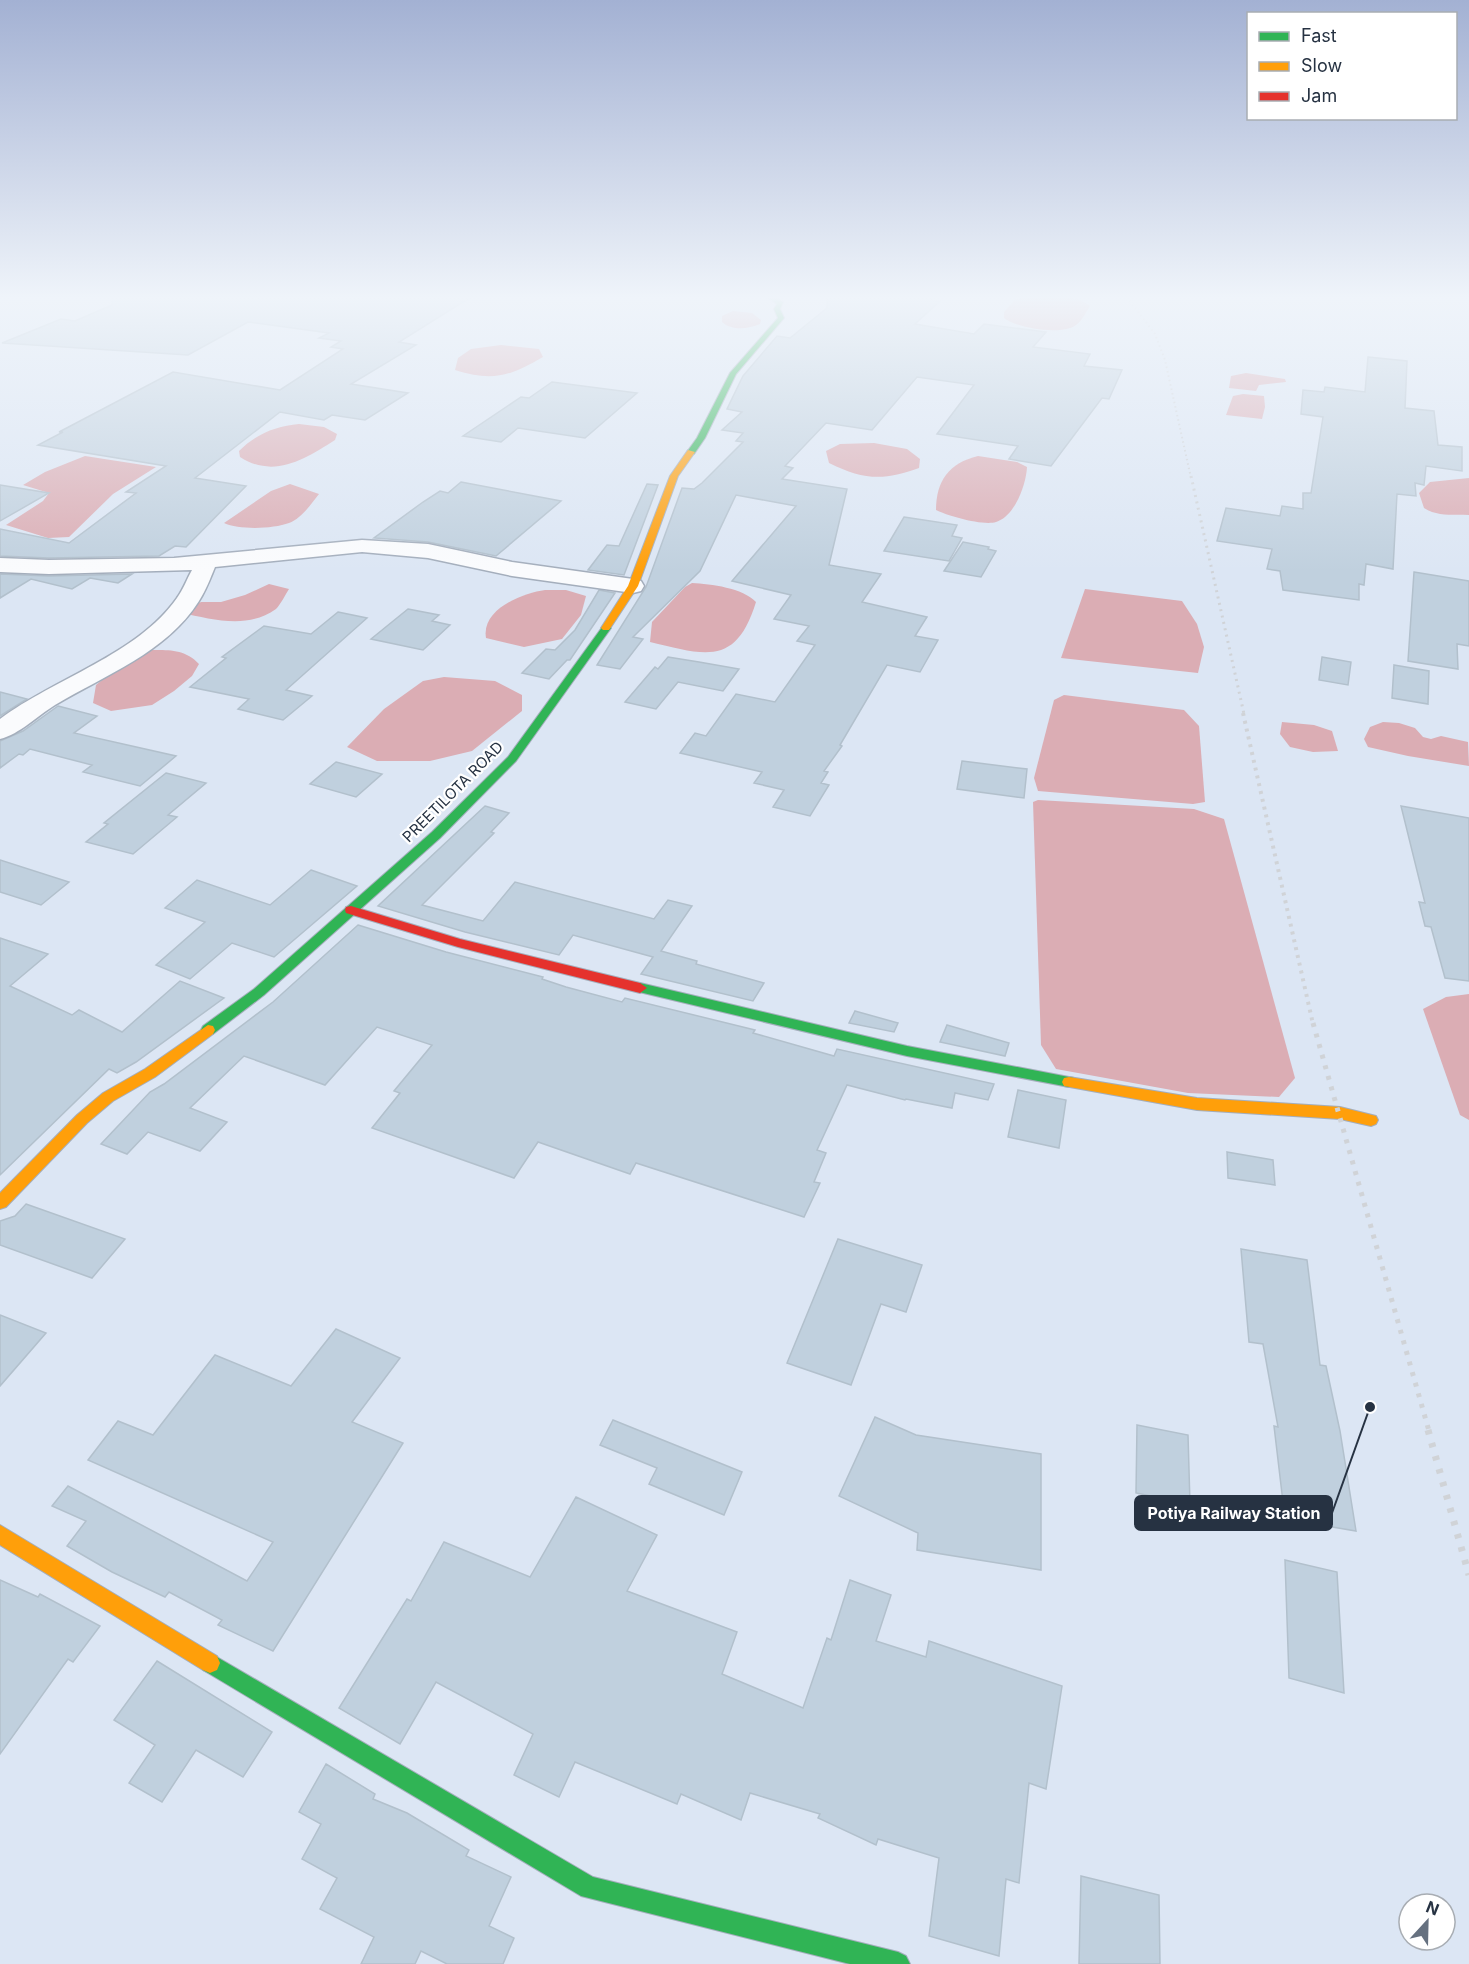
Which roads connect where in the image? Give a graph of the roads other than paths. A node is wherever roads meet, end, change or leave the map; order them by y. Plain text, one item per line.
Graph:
1 (725, 389) edge
2 (206, 563) junction
3 (0, 565) edge
4 (633, 586) junction
5 (0, 731) edge
6 (351, 910) junction
7 (1371, 1120) dead end
8 (0, 1203) edge
9 (0, 1534) edge
10 (898, 1964) edge

1 - 4 main road, PREETILOTA ROAD
2 - 3 street
2 - 4 street
2 - 5 street
4 - 6 main road, PREETILOTA ROAD
6 - 7 main road
6 - 8 main road, PREETILOTA ROAD
9 - 10 main road

